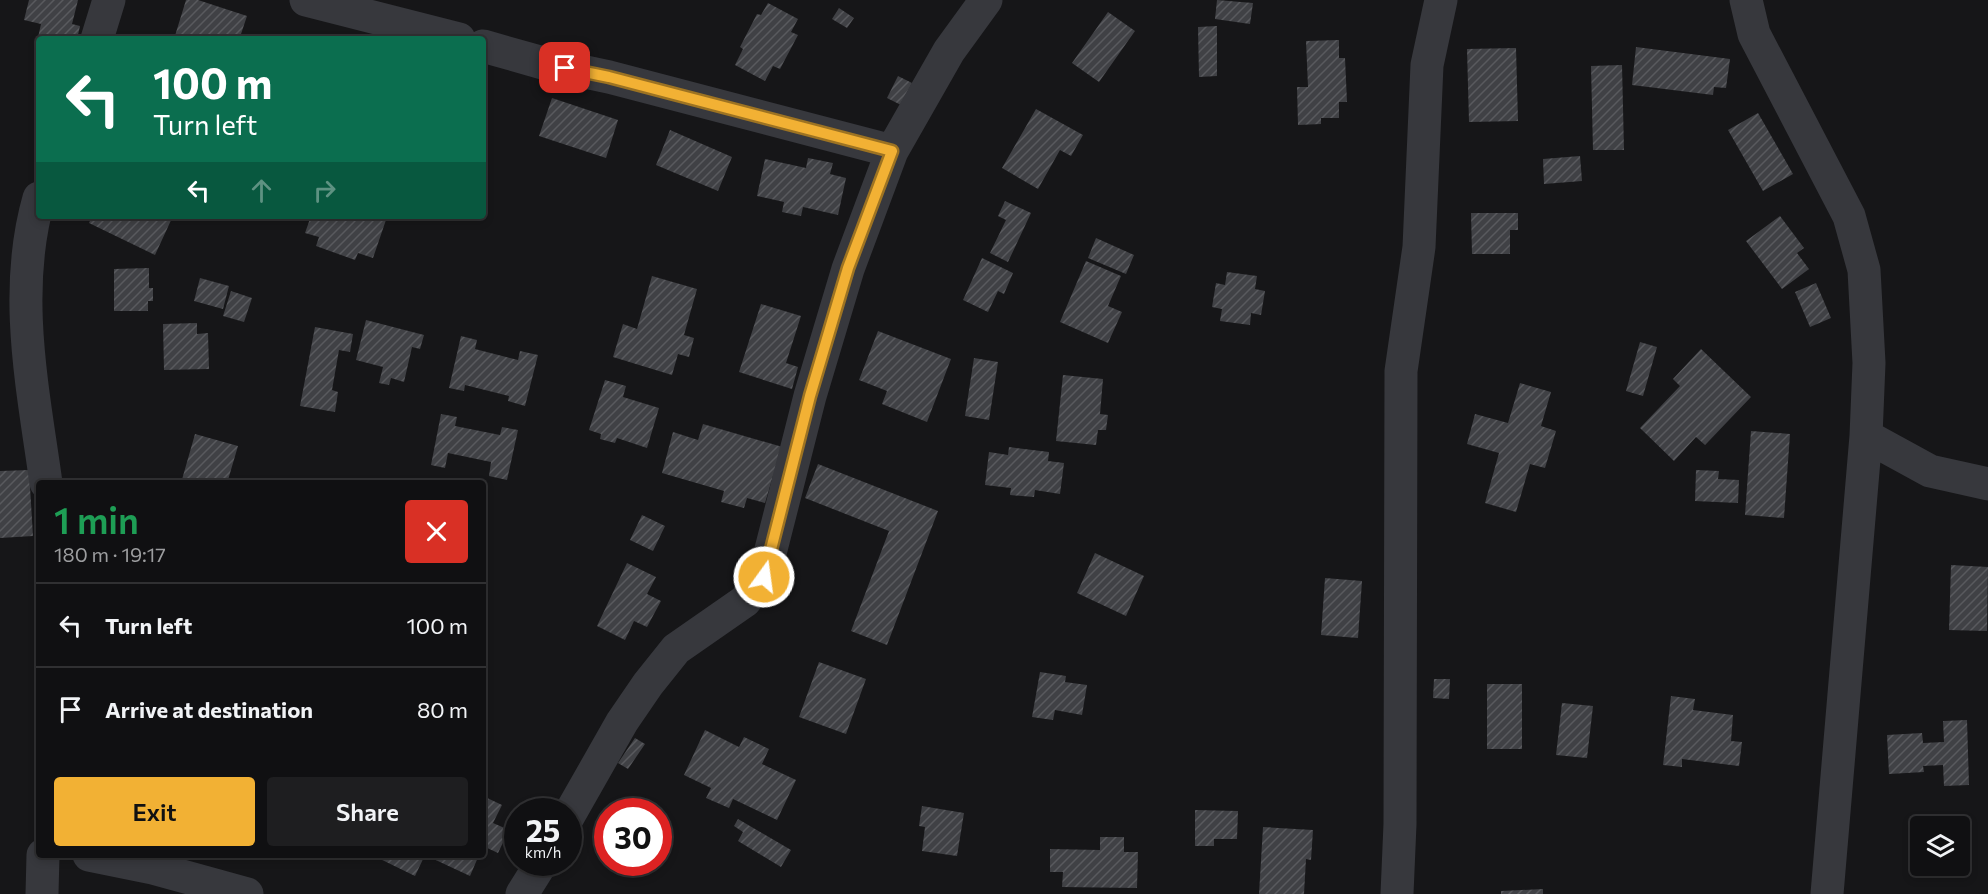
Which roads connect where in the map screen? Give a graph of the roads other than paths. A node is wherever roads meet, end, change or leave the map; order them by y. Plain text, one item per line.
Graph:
1 (109, 0) edge
2 (306, 0) edge
3 (986, 0) edge
4 (1441, 0) edge
5 (1746, 0) edge
6 (98, 36) edge
7 (447, 36) edge
8 (486, 46) edge
9 (892, 151) junction
10 (36, 212) edge
11 (1866, 436) junction
12 (46, 480) edge
13 (1988, 484) edge
14 (579, 798) edge
15 (43, 858) edge
16 (104, 858) edge
17 (533, 876) edge
18 (42, 894) edge
19 (247, 894) edge
20 (522, 894) edge
21 (1397, 894) edge
22 (1827, 894) edge

1 - 6 street
2 - 7 street
3 - 9 street
4 - 21 street
5 - 11 street
8 - 9 street
9 - 14 street
10 - 12 street
11 - 13 street
11 - 22 street
15 - 18 street
16 - 19 street
17 - 20 street

